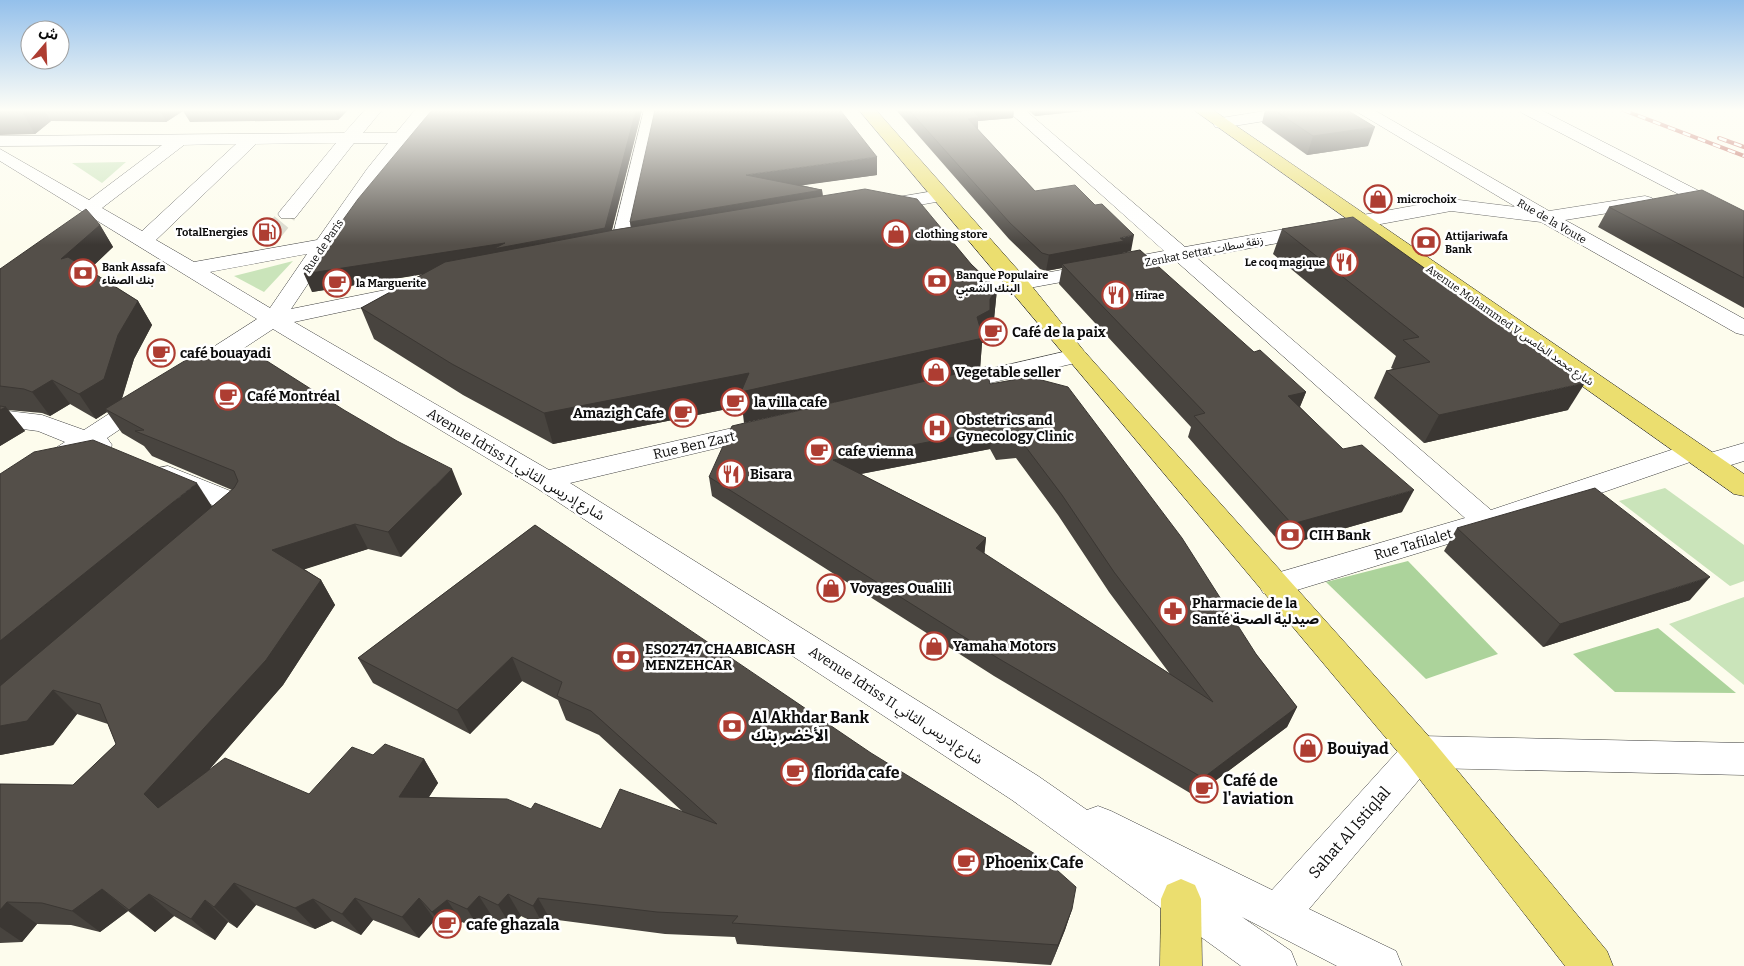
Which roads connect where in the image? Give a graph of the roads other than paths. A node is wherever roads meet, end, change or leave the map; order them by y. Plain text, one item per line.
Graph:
1 (2, 155) edge
2 (159, 155) edge
3 (234, 155) edge
4 (361, 155) joint
5 (641, 155) edge
6 (905, 155) edge
7 (1066, 155) edge
8 (1267, 155) edge
9 (1439, 155) edge
10 (1613, 155) edge
11 (1689, 195) junction
12 (940, 196) junction
13 (90, 208) junction
14 (863, 209) edge
15 (288, 214) tunnel mouth
16 (1546, 218) junction
17 (1361, 220) junction
18 (1744, 222) edge
19 (270, 236) tunnel mouth
20 (143, 241) junction
21 (323, 245) junction
22 (619, 251) edge
23 (1181, 256) junction
24 (252, 258) junction
25 (190, 269) junction
26 (1018, 284) junction
27 (437, 285) edge
28 (273, 319) junction
29 (1744, 328) edge
30 (1076, 356) junction
31 (931, 390) edge
32 (0, 418) edge
33 (786, 424) edge
34 (85, 440) junction
35 (1744, 452) edge
36 (1700, 458) junction
37 (545, 480) junction
38 (1744, 487) edge
39 (0, 497) edge
40 (1487, 522) junction
41 (201, 537) edge
42 (1274, 585) junction
43 (1420, 752) junction
44 (1744, 759) edge
45 (1025, 788) junction
46 (1181, 900) junction
47 (1279, 913) junction
48 (1181, 966) edge
49 (1276, 966) edge
50 (1381, 966) edge
51 (1592, 966) edge

1 - 13 street, Avenue Idriss II شارع إدريس الثاني
2 - 13 street
3 - 20 street
4 - 15 street
4 - 21 street, Rue de Paris
5 - 22 street
6 - 12 main road
7 - 23 street
8 - 17 main road, Avenue Mohammed V شارع محمد الخامس
9 - 16 street, Rue de la Voute
10 - 11 street
11 - 16 street
11 - 18 street
12 - 14 street
12 - 26 main road
13 - 20 street, Avenue Idriss II شارع إدريس الثاني
16 - 17 street, Zenkat Settat زنقة سطات
16 - 29 street, Rue de la Voute
17 - 23 street, Zenkat Settat زنقة سطات
17 - 36 main road, Avenue Mohammed V شارع محمد الخامس
19 - 24 street
20 - 25 street, Avenue Idriss II شارع إدريس الثاني
21 - 24 street
21 - 28 street, Rue de Paris
23 - 26 street, Zenkat Settat زنقة سطات
23 - 40 street
24 - 25 street
25 - 28 street, Avenue Idriss II شارع إدريس الثاني
26 - 30 main road
27 - 28 street
28 - 34 street
28 - 37 street, Avenue Idriss II شارع إدريس الثاني
30 - 31 street
30 - 42 main road
32 - 34 street
33 - 37 street, Rue Ben Zart
34 - 39 street
34 - 41 street
35 - 36 street, Rue Tafilalet
36 - 38 main road, Avenue Mohammed V شارع محمد الخامس
36 - 40 street, Rue Tafilalet
37 - 45 street, Avenue Idriss II شارع إدريس الثاني
40 - 42 street, Rue Tafilalet
42 - 43 main road
43 - 44 street
43 - 47 street, Sahat Al Istiqlal
43 - 51 main road
45 - 46 street, Avenue Idriss II شارع إدريس الثاني
45 - 47 street, Avenue Idriss II شارع إدريس الثاني
46 - 48 main road
46 - 49 street, Avenue Idriss II شارع إدريس الثاني
47 - 50 street, Avenue Idriss II شارع إدريس الثاني

